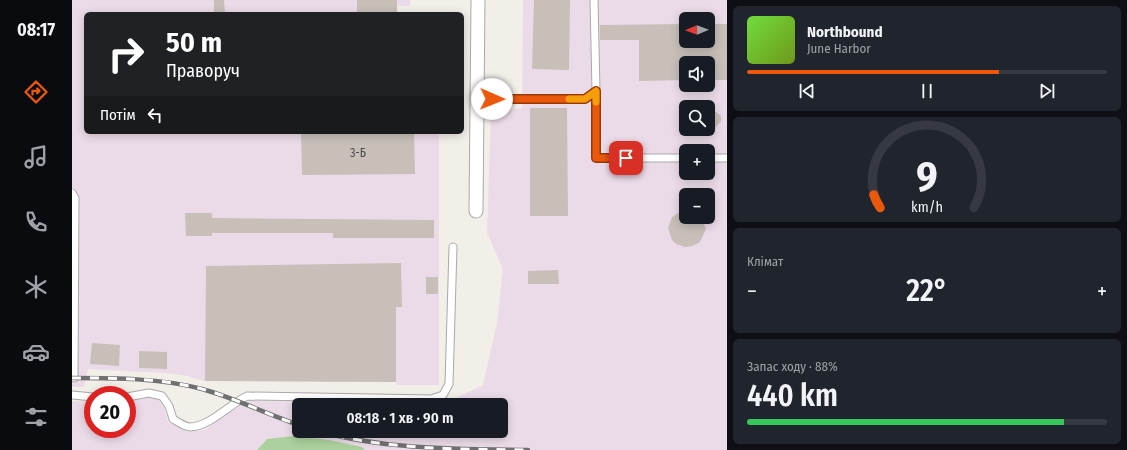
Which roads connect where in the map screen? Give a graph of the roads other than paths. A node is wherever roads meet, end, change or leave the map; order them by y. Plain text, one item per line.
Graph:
1 (478, 0) edge
2 (594, 0) edge
3 (596, 91) junction
4 (477, 99) junction
5 (679, 158) edge
6 (715, 158) edge
7 (727, 158) edge
8 (72, 193) edge
9 (476, 211) dead end
10 (453, 247) dead end
11 (74, 378) dead end
12 (72, 395) edge
13 (136, 395) edge
14 (84, 396) edge

1 - 4 street
2 - 3 lane
3 - 4 lane
3 - 5 lane
4 - 9 street
6 - 7 lane
8 - 11 lane
10 - 13 lane
12 - 14 lane

